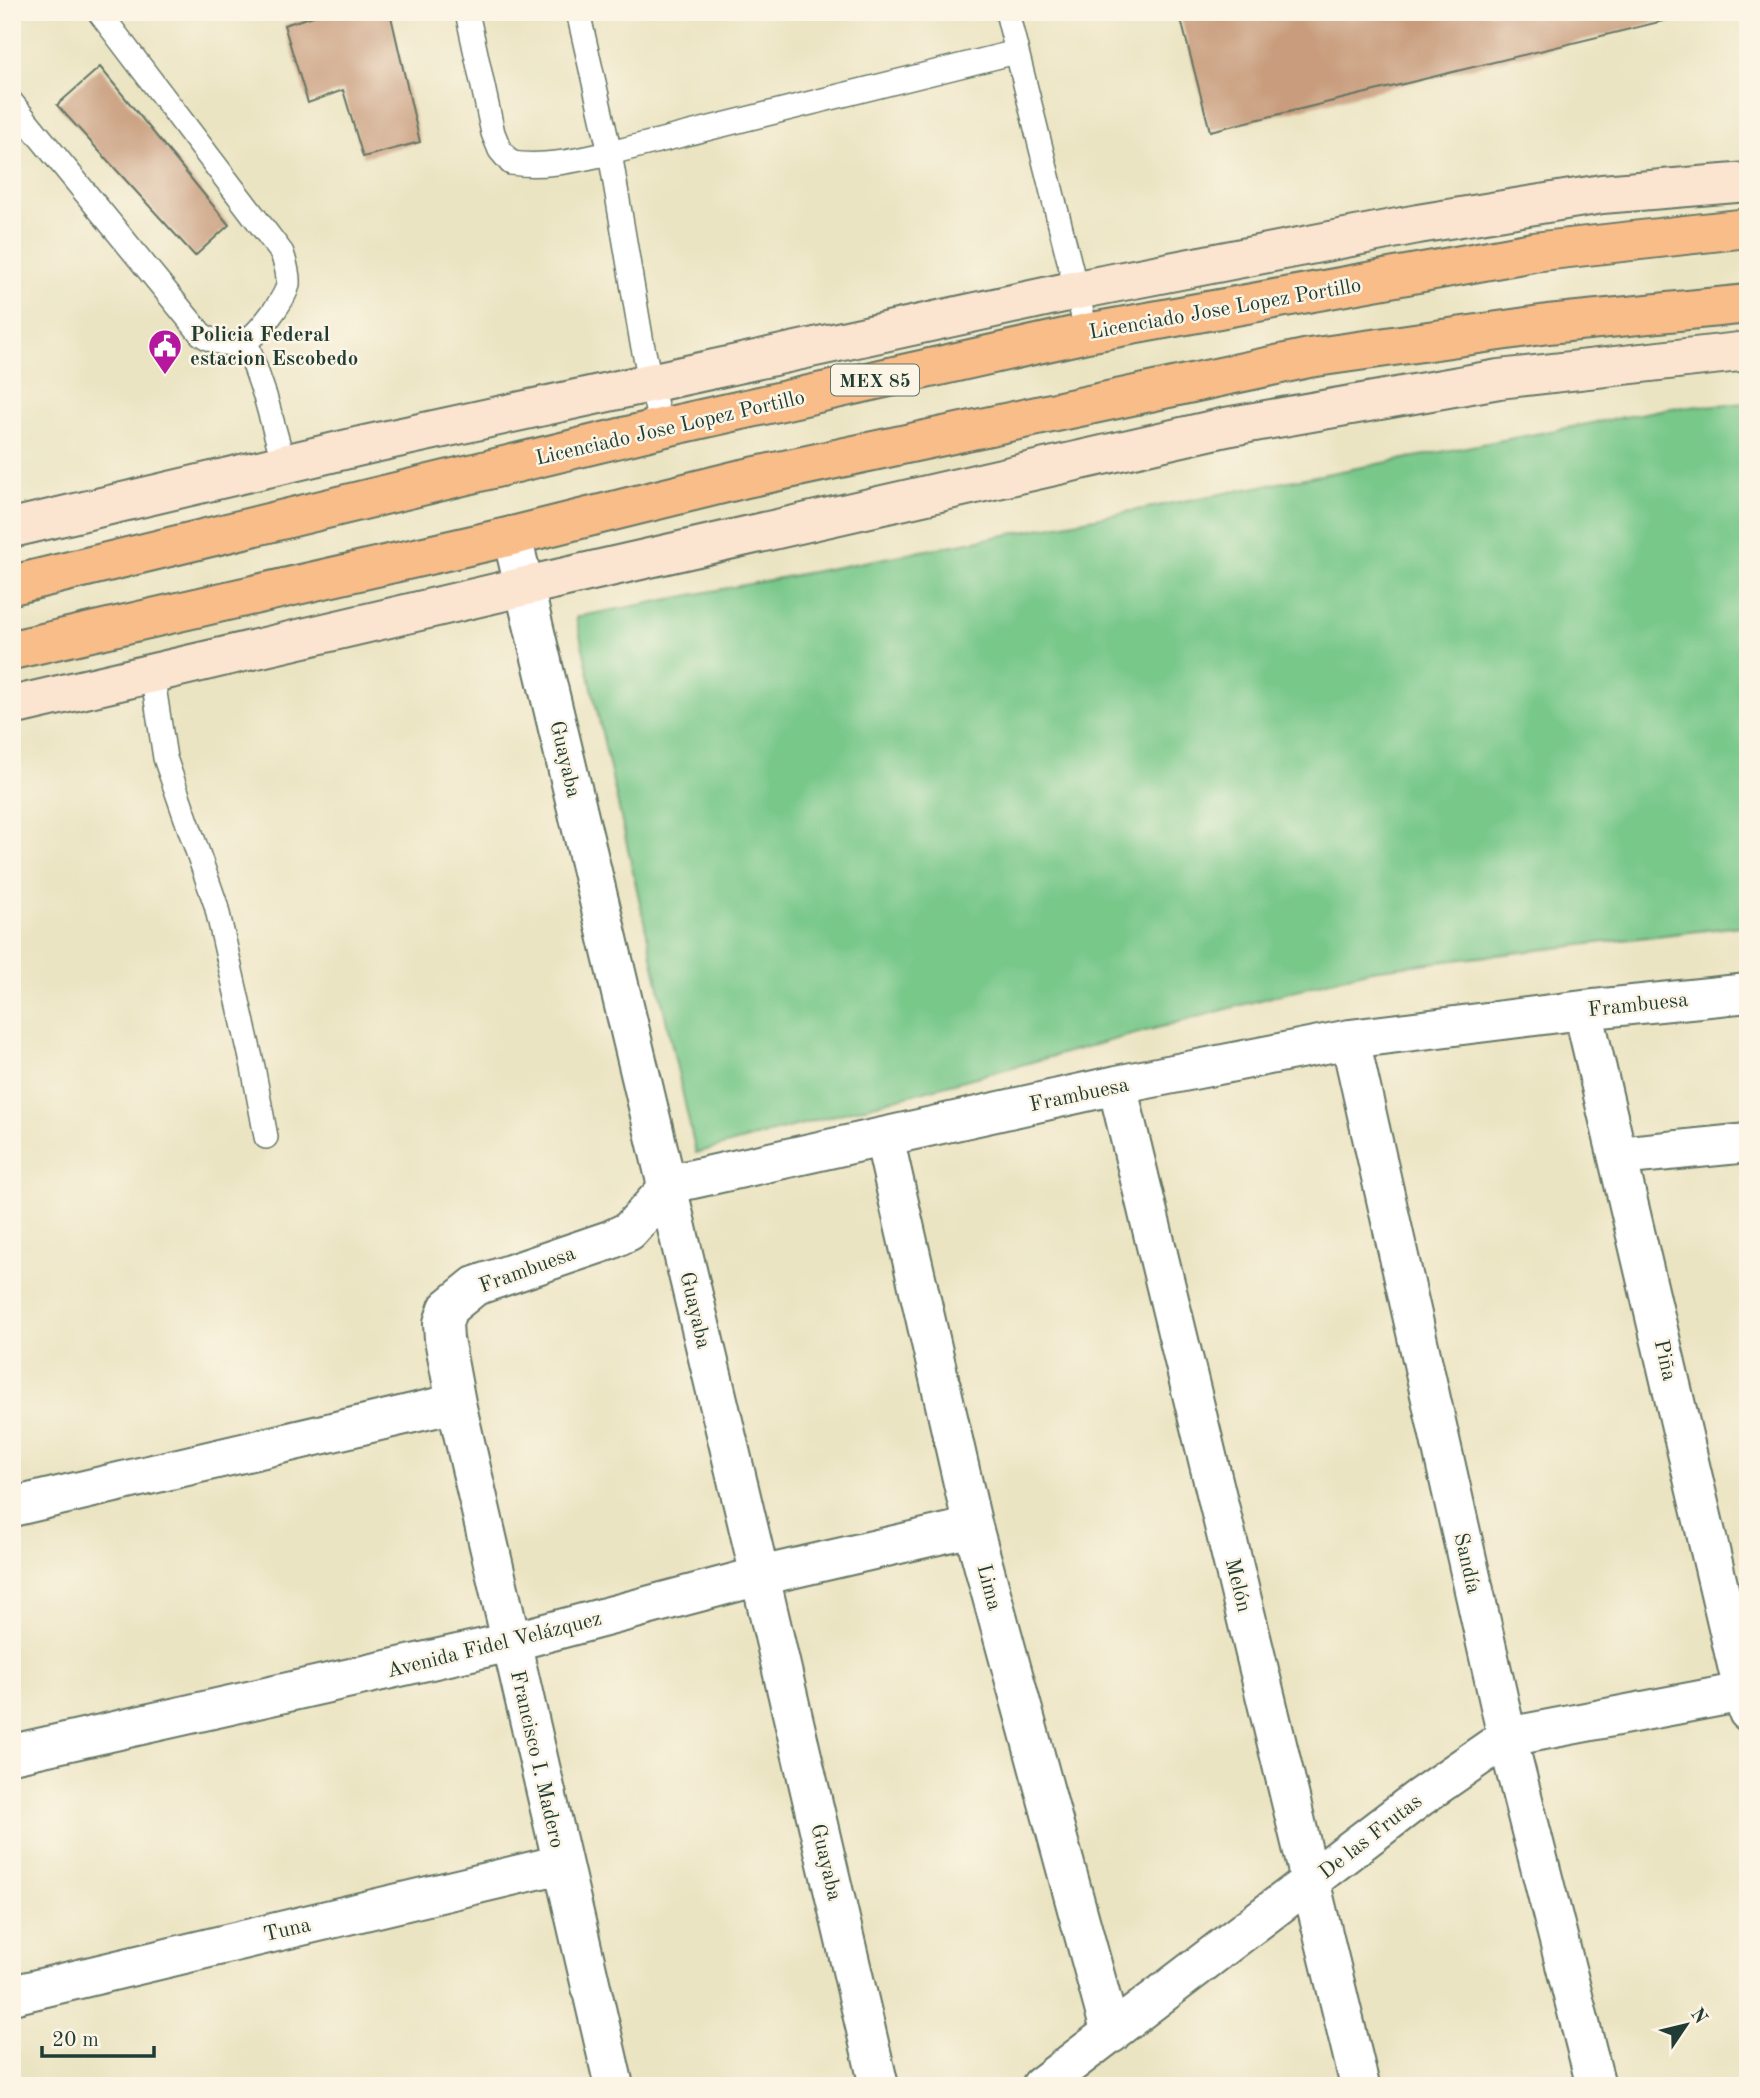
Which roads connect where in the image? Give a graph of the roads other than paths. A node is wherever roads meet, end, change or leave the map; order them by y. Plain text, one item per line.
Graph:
1 (99, 12) edge
2 (467, 12) edge
3 (578, 12) edge
4 (1007, 12) edge
5 (1016, 52) junction
6 (12, 103) edge
7 (610, 153) junction
8 (1748, 182) edge
9 (1748, 228) edge
10 (1077, 290) junction
11 (1748, 304) edge
12 (1087, 332) junction
13 (246, 341) junction
14 (1748, 351) edge
15 (650, 384) junction
16 (661, 428) junction
17 (284, 464) junction
18 (12, 528) edge
19 (512, 536) junction
20 (12, 585) edge
21 (526, 586) junction
22 (12, 650) edge
23 (152, 673) junction
24 (12, 706) edge
25 (1748, 993) edge
26 (1583, 1010) junction
27 (1350, 1038) junction
28 (1118, 1085) junction
29 (266, 1138) dead end
30 (884, 1138) junction
31 (1748, 1143) edge
32 (1618, 1156) junction
33 (667, 1189) junction
34 (448, 1308) joint
35 (456, 1403) junction
36 (12, 1507) edge
37 (973, 1527) junction
38 (760, 1576) junction
39 (511, 1642) junction
40 (1746, 1698) edge
41 (1507, 1737) junction
42 (12, 1754) edge
43 (562, 1864) junction
44 (1311, 1881) junction
45 (12, 1995) edge
46 (1111, 2034) junction
47 (614, 2086) edge
48 (879, 2086) edge
49 (1041, 2086) edge
50 (1360, 2086) edge
51 (1596, 2086) edge

1 - 13 lane
2 - 7 lane
3 - 7 lane
4 - 5 lane
5 - 7 lane
5 - 10 lane
6 - 13 lane
7 - 15 lane
8 - 10 street, Licenciado Jose Lopez Portillo
9 - 12 highway, Licenciado Jose Lopez Portillo / MEX 85
10 - 12 lane
10 - 15 street, Licenciado Jose Lopez Portillo
11 - 19 highway
12 - 16 highway, Licenciado Jose Lopez Portillo / MEX 85
13 - 17 lane
14 - 21 street
15 - 16 lane
15 - 17 street, Licenciado Jose Lopez Portillo
16 - 20 highway, Licenciado Jose Lopez Portillo / MEX 85
17 - 18 street, Licenciado Jose Lopez Portillo
19 - 21 street, Guayaba
19 - 22 highway
21 - 23 street
21 - 33 street, Guayaba
23 - 24 street
23 - 29 lane
25 - 26 street, Frambuesa
26 - 27 street, Frambuesa
26 - 32 street, Piña
27 - 28 street, Frambuesa
27 - 41 street, Sandía
28 - 30 street, Frambuesa
28 - 44 street, Melón
30 - 33 street, Frambuesa
30 - 37 street, Lima
31 - 32 street
32 - 40 street, Piña
33 - 34 street, Frambuesa
33 - 38 street, Guayaba
34 - 35 street, Francisco I. Madero
35 - 36 street
35 - 39 street, Francisco I. Madero
37 - 38 street, Avenida Fidel Velázquez
37 - 46 street, Lima
38 - 39 street, Avenida Fidel Velázquez
38 - 48 street, Guayaba
39 - 42 street, Avenida Fidel Velázquez
39 - 43 street, Francisco I. Madero
40 - 41 street, De las Frutas
41 - 44 street, De las Frutas
41 - 51 street, Sandía
43 - 45 street, Tuna
43 - 47 street, Francisco I. Madero
44 - 46 street, De las Frutas
44 - 50 street, Melón
46 - 49 street, De las Frutas

